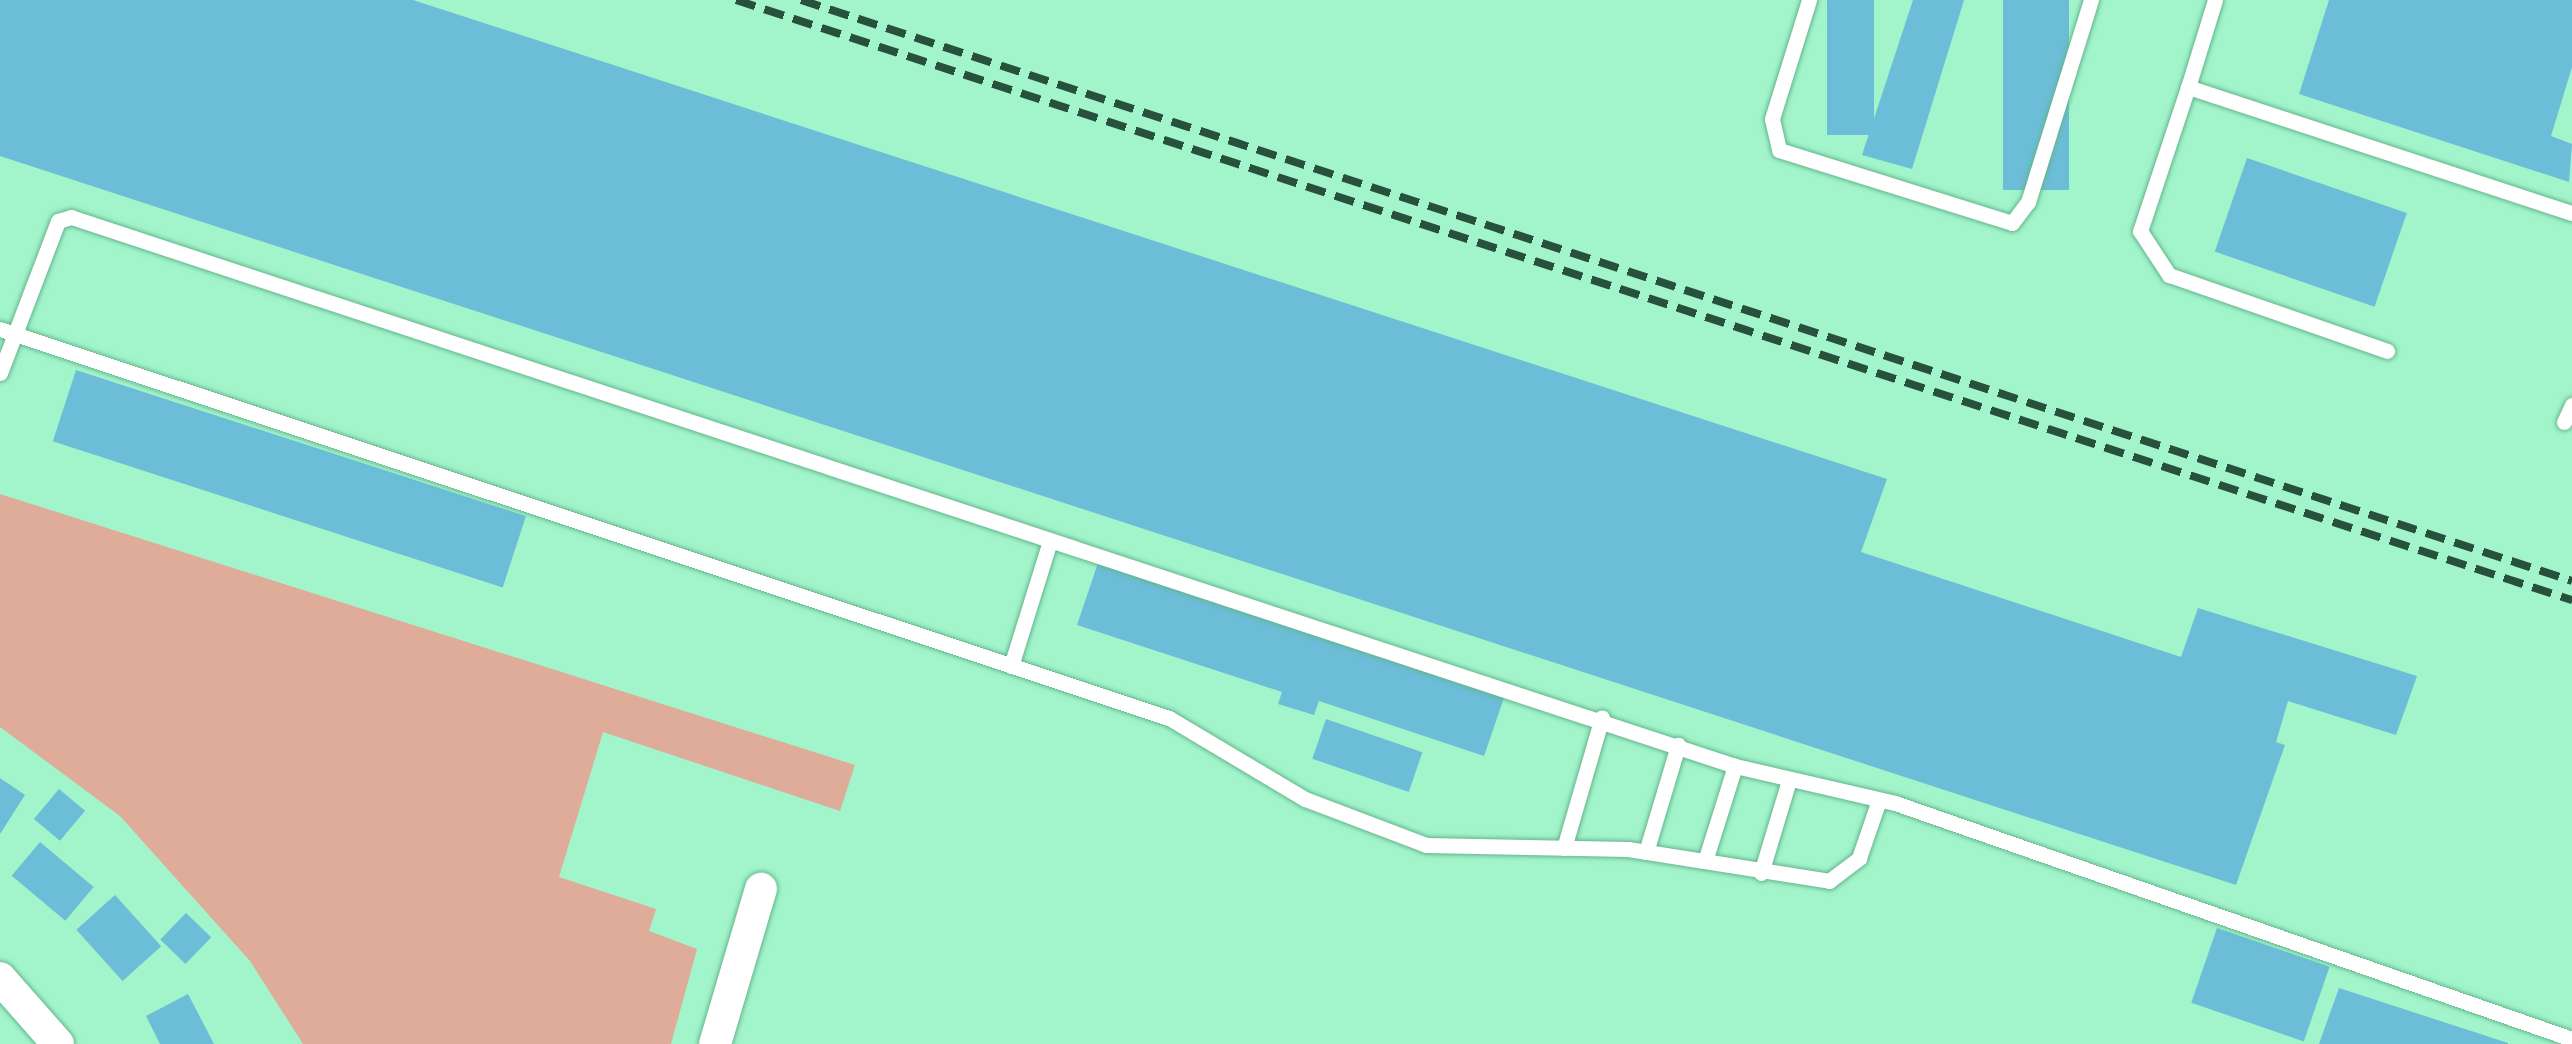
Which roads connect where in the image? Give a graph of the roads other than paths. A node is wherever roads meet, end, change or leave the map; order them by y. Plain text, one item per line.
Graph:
1 (1809, 0) edge
2 (2091, 0) edge
3 (2215, 0) edge
4 (2188, 87) junction
5 (2572, 213) edge
6 (8, 332) edge
7 (2387, 351) dead end
8 (0, 373) edge
9 (2572, 405) edge
10 (2564, 422) dead end
11 (1050, 541) junction
12 (1011, 666) junction
13 (1602, 717) junction
14 (1678, 745) junction
15 (1736, 766) junction
16 (1789, 780) junction
17 (1880, 800) junction
18 (1564, 848) junction
19 (1646, 852) junction
20 (1706, 861) junction
21 (1761, 873) junction
22 (761, 890) dead end
23 (0, 978) edge
24 (2572, 1039) edge
25 (58, 1044) edge
26 (714, 1044) edge

1 - 2 lane
3 - 4 lane
4 - 5 lane
4 - 7 lane
6 - 8 lane
6 - 11 lane
6 - 12 lane
9 - 10 lane
11 - 12 lane
11 - 13 lane
12 - 18 lane
13 - 14 lane
13 - 18 lane
14 - 15 lane
14 - 19 lane
15 - 16 lane
15 - 20 lane
16 - 17 lane
16 - 21 lane
17 - 21 lane
17 - 24 lane
18 - 19 lane
19 - 20 lane
20 - 21 lane
22 - 26 street
23 - 25 street

